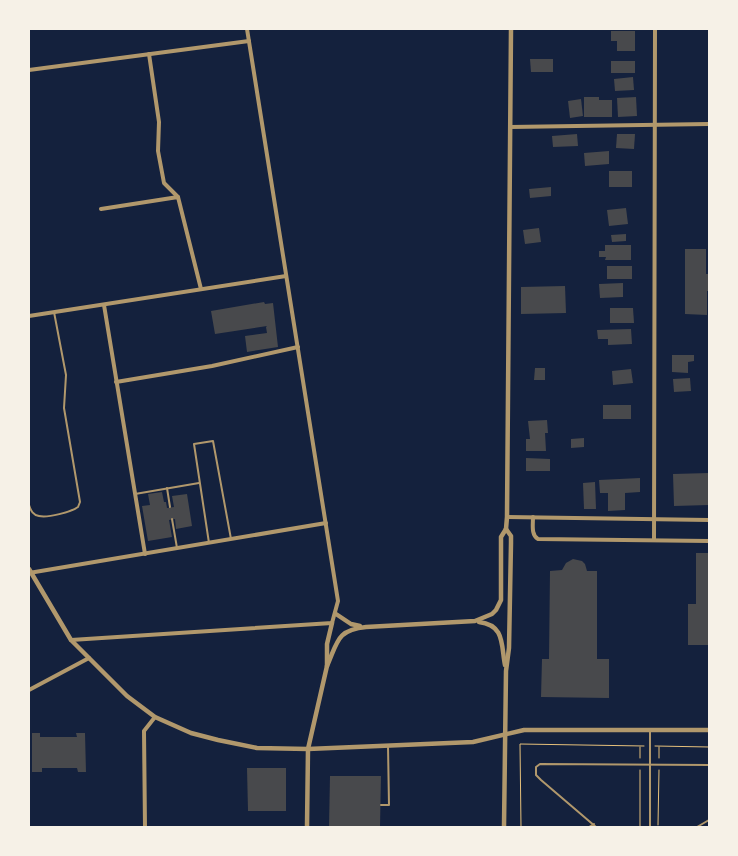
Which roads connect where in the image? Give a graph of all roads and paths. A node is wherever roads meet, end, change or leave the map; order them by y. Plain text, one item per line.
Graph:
1 (247, 29) edge
2 (512, 29) edge
3 (655, 29) edge
4 (249, 41) junction
5 (149, 54) junction
6 (29, 70) edge
7 (709, 124) edge
8 (656, 125) junction
9 (510, 127) junction
10 (178, 197) junction
11 (102, 209) dead end
12 (286, 276) junction
13 (201, 289) junction
14 (104, 305) junction
15 (54, 312) junction
16 (29, 316) edge
17 (298, 348) junction
18 (116, 382) junction
19 (200, 483) junction
20 (167, 488) junction
21 (135, 494) junction
22 (29, 505) edge
23 (170, 507) dead end
24 (507, 517) junction
25 (533, 518) junction
26 (172, 519) dead end
27 (654, 519) junction
28 (709, 520) edge
29 (326, 523) junction
30 (506, 529) junction
31 (231, 539) junction
32 (654, 540) junction
33 (709, 541) edge
34 (210, 543) junction
35 (177, 548) junction
36 (145, 554) junction
37 (30, 572) edge
38 (336, 614) junction
39 (475, 621) junction
40 (332, 624) junction
41 (366, 627) junction
42 (71, 640) junction
43 (89, 658) junction
44 (327, 666) junction
45 (506, 671) junction
46 (29, 690) edge
47 (156, 717) junction
48 (650, 730) junction
49 (709, 730) edge
50 (506, 736) junction
51 (388, 746) junction
52 (640, 746) junction
53 (651, 746) junction
54 (660, 746) junction
55 (709, 747) edge
56 (308, 750) junction
57 (640, 765) junction
58 (709, 765) edge
59 (650, 766) junction
60 (659, 766) junction
61 (381, 805) dead end
62 (709, 820) edge
63 (594, 824) junction
64 (658, 825) dead end
65 (640, 826) dead end
66 (145, 827) edge
67 (307, 827) edge
68 (504, 827) edge
69 (521, 827) edge
70 (589, 827) edge
71 (596, 827) edge
72 (650, 827) edge
73 (697, 827) edge

1 - 4 street
2 - 9 street
3 - 8 street
4 - 5 street
4 - 12 street
5 - 6 street
5 - 10 street
7 - 8 street
8 - 9 street
8 - 27 street
9 - 24 street
10 - 11 street
10 - 13 street
12 - 13 street
12 - 17 street
13 - 14 street
14 - 15 street
14 - 18 street
15 - 16 street
15 - 22 lane
17 - 18 street
17 - 29 street
18 - 21 street
19 - 20 lane
19 - 31 lane
19 - 34 lane
20 - 21 lane
20 - 23 lane
21 - 36 street
24 - 25 street
24 - 30 street
25 - 27 street
25 - 32 street
26 - 35 lane
27 - 28 street
27 - 32 street
29 - 31 street
29 - 38 street
30 - 39 street
30 - 45 street
31 - 34 street
32 - 33 street
34 - 35 street
35 - 36 street
36 - 37 street
37 - 42 street
38 - 40 street
38 - 41 street
39 - 41 street
39 - 45 street
40 - 42 street
40 - 44 street
41 - 44 street
42 - 43 street
43 - 46 street
43 - 47 street
44 - 56 street
45 - 50 street
47 - 56 street
47 - 66 street
48 - 49 street
48 - 50 street
48 - 53 lane
50 - 51 street
50 - 68 street
51 - 56 street
51 - 61 lane
52 - 53 path
52 - 57 path
52 - 69 path
53 - 54 path
53 - 59 lane
54 - 55 path
54 - 60 path
56 - 67 street
57 - 59 lane
57 - 63 lane
57 - 65 path
58 - 60 lane
59 - 60 lane
59 - 72 lane
60 - 64 path
62 - 73 lane
63 - 70 lane
63 - 71 lane

